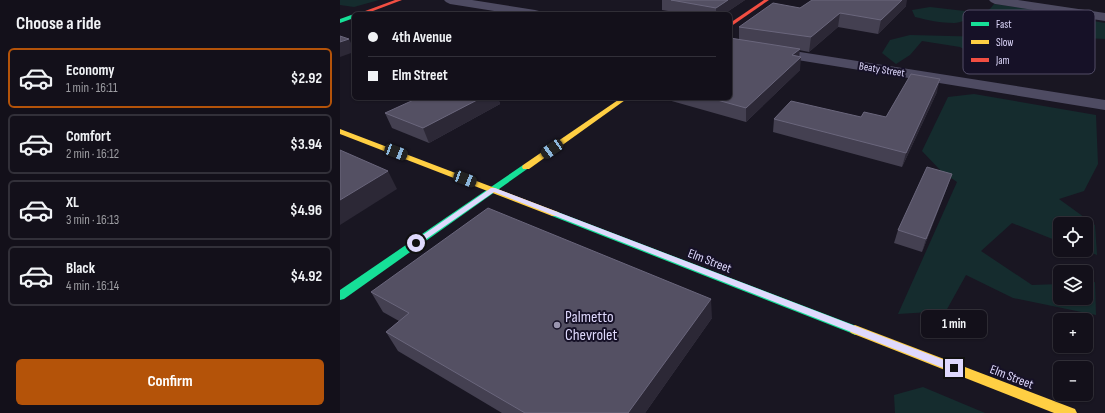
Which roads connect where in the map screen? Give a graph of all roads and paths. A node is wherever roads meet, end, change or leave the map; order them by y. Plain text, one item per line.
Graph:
1 (400, 0) edge
2 (450, 0) edge
3 (766, 0) edge
4 (995, 0) edge
5 (1060, 10) edge
6 (366, 12) edge
7 (523, 12) edge
8 (1095, 15) edge
9 (352, 17) edge
10 (1105, 17) edge
11 (340, 21) edge
12 (732, 24) edge
13 (732, 45) edge
14 (622, 100) edge
15 (1105, 105) edge
16 (340, 131) edge
17 (493, 190) junction
18 (340, 296) edge
19 (1070, 413) edge

1 - 6 street
2 - 7 street
3 - 12 street
4 - 5 street
8 - 10 street
9 - 11 street
13 - 15 street, Beaty Street
14 - 17 street
16 - 17 street, Elm Street
17 - 18 street
17 - 19 street, Elm Street

